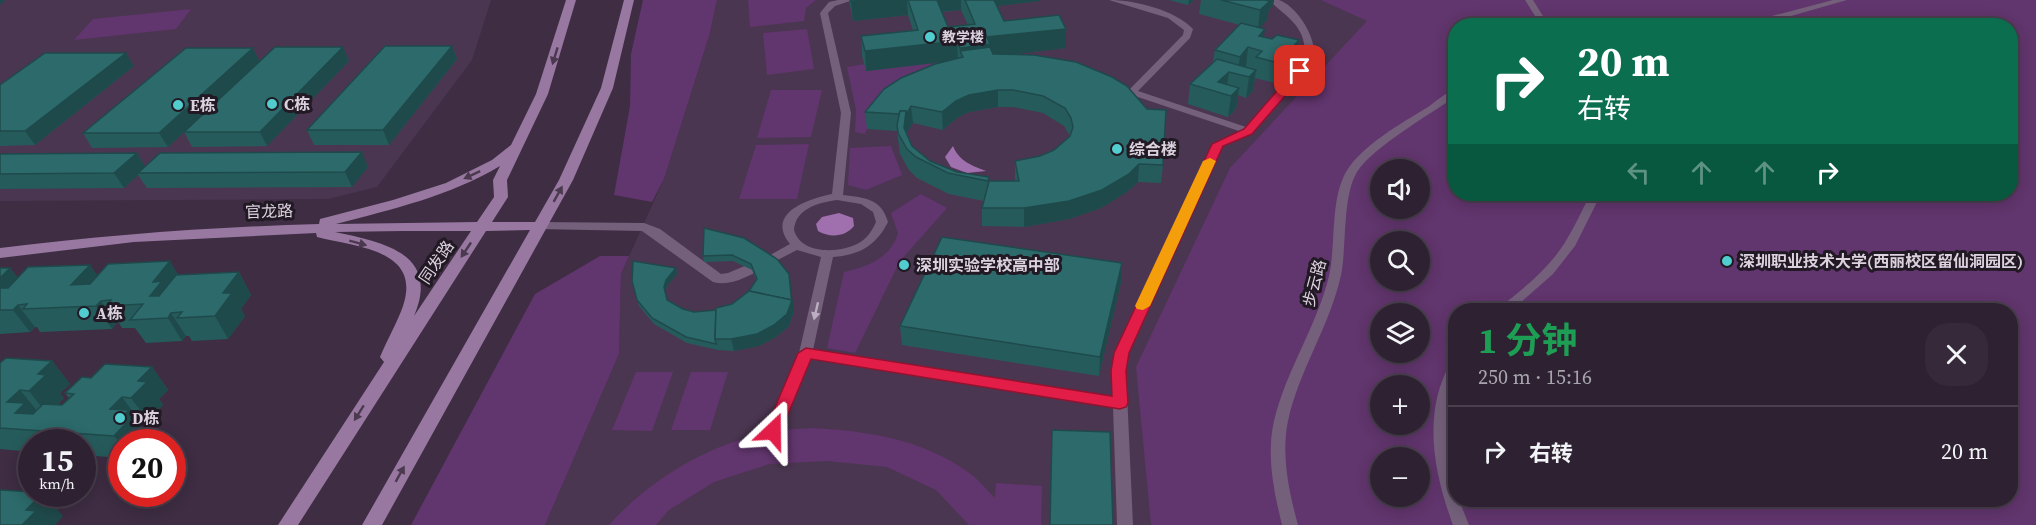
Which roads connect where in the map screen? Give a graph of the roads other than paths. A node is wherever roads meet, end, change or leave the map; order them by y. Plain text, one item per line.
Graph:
1 (571, 0) edge
2 (630, 0) edge
3 (849, 0) edge
4 (1113, 0) edge
5 (1273, 0) edge
6 (1529, 0) edge
7 (1843, 0) edge
8 (1539, 18) edge
9 (1775, 18) edge
10 (1448, 98) edge
11 (1248, 131) junction
12 (519, 141) junction
13 (837, 197) junction
14 (1592, 201) edge
15 (482, 226) junction
16 (540, 226) junction
17 (302, 228) junction
18 (797, 245) junction
19 (0, 253) edge
20 (828, 254) junction
21 (759, 265) joint
22 (1513, 303) edge
23 (806, 353) junction
24 (1448, 380) edge
25 (379, 382) junction
26 (1120, 403) junction
27 (773, 431) dead end
28 (1448, 484) edge
29 (1455, 507) edge
30 (288, 525) edge
31 (372, 525) edge
32 (1125, 525) edge
33 (1290, 525) edge
34 (1461, 525) edge

1 -> 12 main road, 同发路
16 -> 2 main road
3 - 13 lane
4 - 11 lane
5 - 11 lane
6 - 8 lane
7 - 9 lane
10 - 33 lane, 步云路
11 - 26 lane
12 - 15 main road, 同发路
12 -> 17 main road
13 - 18 lane
13 - 20 lane
14 - 22 lane
15 - 16 main road, 官龙路
15 - 17 main road, 官龙路
15 -> 25 main road, 同发路
16 - 21 street
31 -> 16 main road
17 - 19 main road, 官龙路
17 -> 25 main road
18 - 20 lane
18 - 21 lane
20 -> 23 lane
23 - 26 lane
23 - 27 lane
24 - 28 lane
25 -> 30 main road, 同发路
26 - 32 lane
29 - 34 lane

